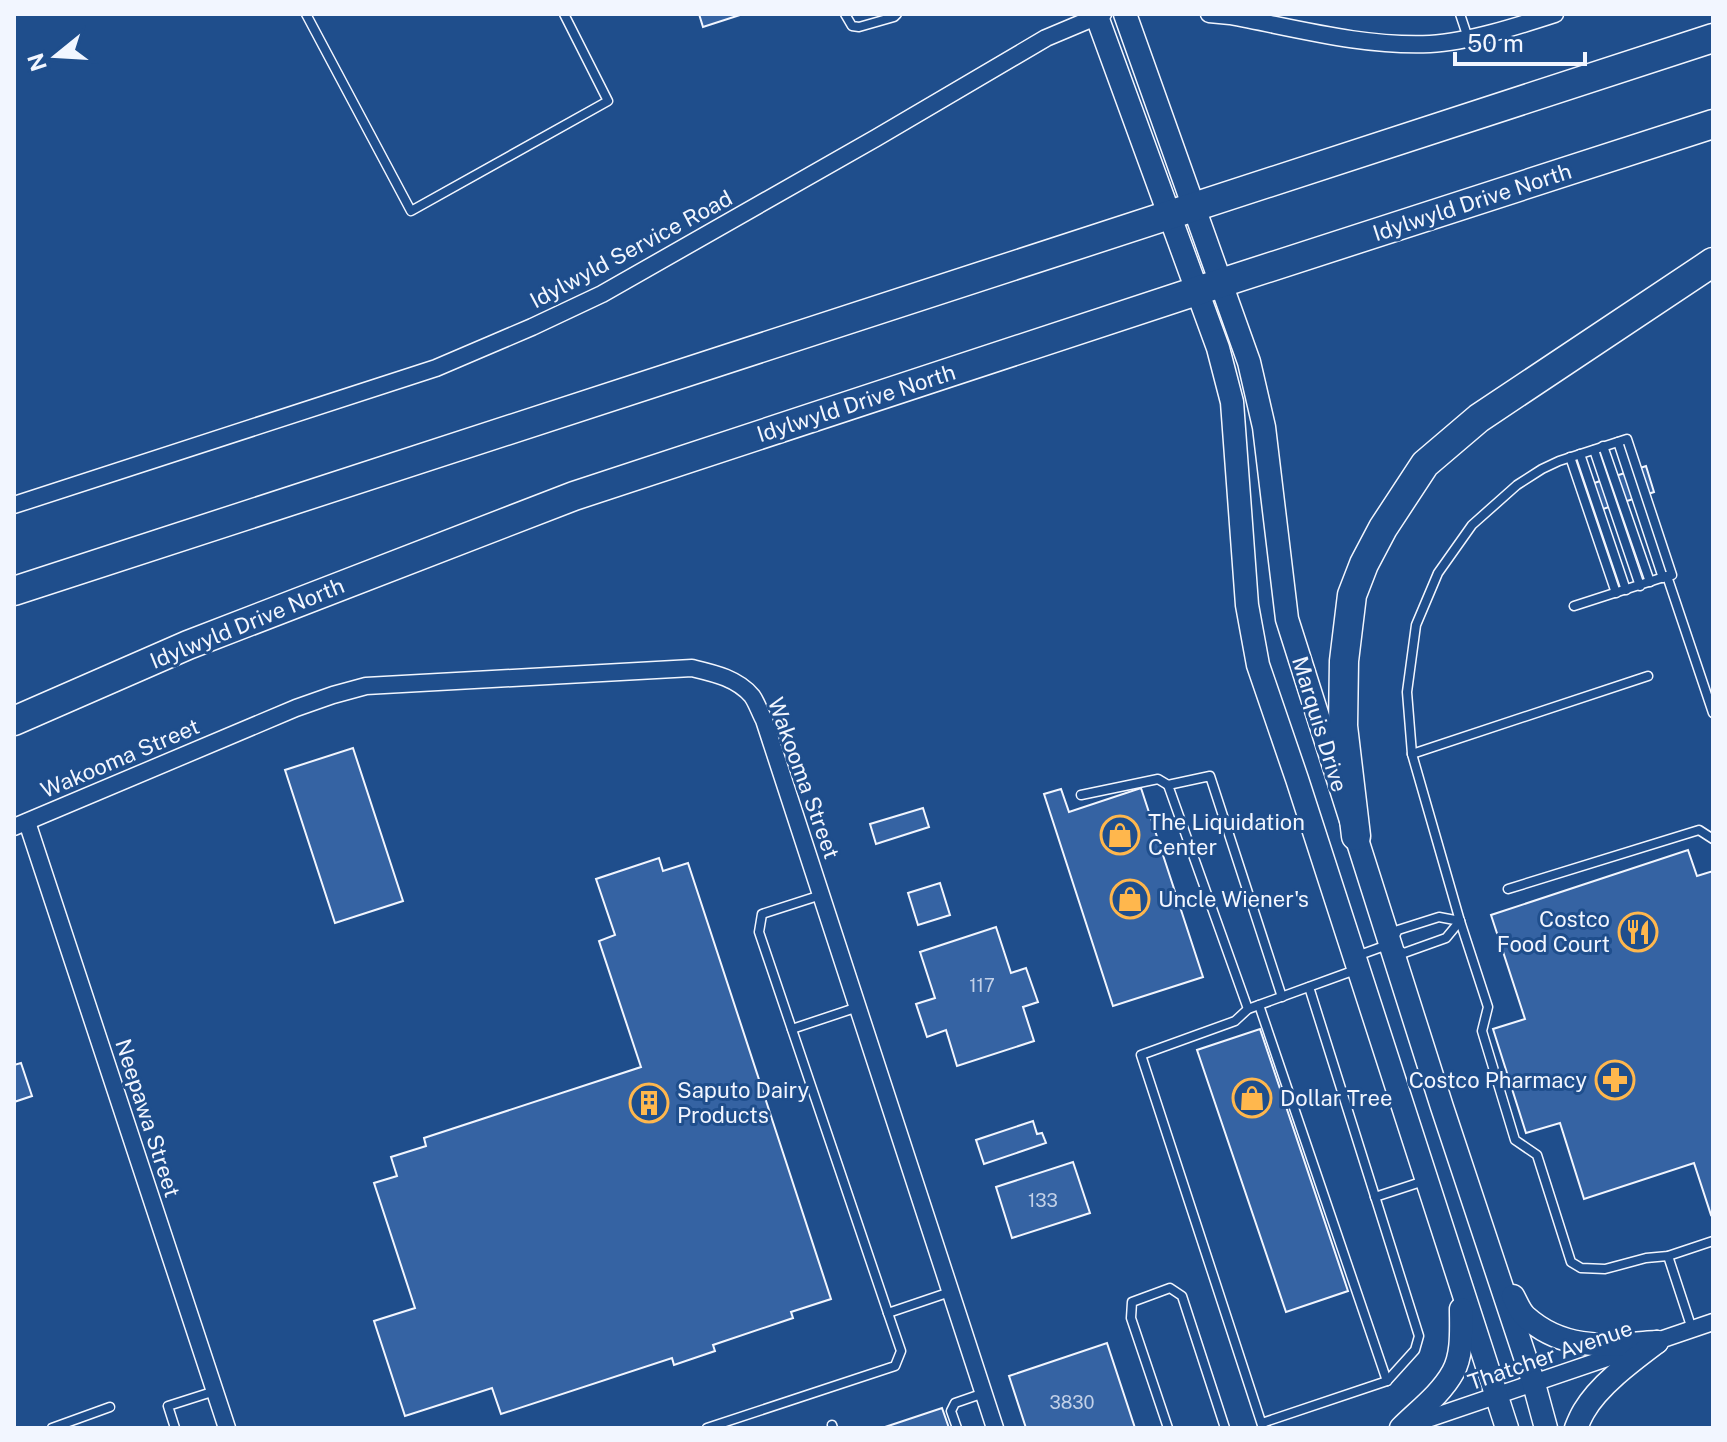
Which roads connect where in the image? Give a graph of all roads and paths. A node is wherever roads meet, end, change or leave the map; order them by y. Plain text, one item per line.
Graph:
1 (306, 14) edge
2 (564, 14) edge
3 (845, 14) edge
4 (897, 14) edge
5 (1125, 14) edge
6 (1209, 14) edge
7 (1460, 14) edge
8 (1555, 14) edge
9 (1098, 15) edge
10 (1468, 38) junction
11 (1713, 38) edge
12 (1713, 124) edge
13 (1183, 211) junction
14 (1713, 262) edge
15 (1209, 287) junction
16 (1599, 448) junction
17 (1580, 454) junction
18 (1570, 457) junction
19 (14, 505) edge
20 (1665, 577) junction
21 (1650, 582) junction
22 (1640, 586) junction
23 (14, 591) edge
24 (1621, 591) junction
25 (1574, 606) dead end
26 (1648, 676) dead end
27 (1713, 713) edge
28 (14, 721) edge
29 (1412, 754) junction
30 (1168, 785) junction
31 (1081, 795) dead end
32 (21, 824) edge
33 (1356, 836) junction
34 (1713, 839) edge
35 (1508, 889) dead end
36 (822, 895) junction
37 (1460, 921) junction
38 (1390, 944) junction
39 (1356, 963) junction
40 (1309, 987) junction
41 (1282, 997) junction
42 (1259, 1005) junction
43 (858, 1007) junction
44 (1248, 1009) junction
45 (792, 1029) junction
46 (1426, 1181) junction
47 (1375, 1197) junction
48 (1713, 1241) edge
49 (1668, 1256) junction
50 (1494, 1264) junction
51 (1461, 1288) junction
52 (951, 1292) junction
53 (888, 1313) junction
54 (1713, 1322) edge
55 (1692, 1329) junction
56 (1657, 1342) junction
57 (1387, 1381) junction
58 (1534, 1384) junction
59 (215, 1391) junction
60 (984, 1393) junction
61 (1496, 1397) junction
62 (110, 1407) dead end
63 (1262, 1425) edge
64 (52, 1428) edge
65 (175, 1428) edge
66 (227, 1428) edge
67 (707, 1428) edge
68 (957, 1428) edge
69 (995, 1428) edge
70 (1168, 1428) edge
71 (1225, 1428) edge
72 (1401, 1428) edge
73 (1507, 1428) edge
74 (1546, 1428) edge
75 (1576, 1428) edge

1 - 2 lane
3 - 4 lane
5 - 13 main road, Marquis Drive
6 - 10 street
7 - 10 lane
8 - 10 street
9 - 13 main road, Marquis Drive
9 - 19 street, Idylwyld Service Road
11 - 13 highway
12 - 15 highway, Idylwyld Drive North
13 - 15 main road, Marquis Drive
13 - 23 highway
14 - 33 highway
15 - 28 highway, Idylwyld Drive North
15 - 33 main road, Marquis Drive
15 - 39 main road, Marquis Drive
16 - 17 lane
16 - 20 lane
16 - 21 lane
16 - 22 lane
17 - 18 lane
17 - 24 lane
18 - 24 lane
18 - 29 lane
20 - 21 lane
20 - 27 lane
21 - 22 lane
22 - 24 lane
24 - 25 lane
26 - 29 lane
29 - 37 lane
30 - 31 lane
30 - 41 lane
30 - 44 lane
32 - 36 street, Wakooma Street
32 - 59 street, Neepawa Street
33 - 38 main road, Marquis Drive
34 - 35 lane
36 - 43 street, Wakooma Street
36 - 45 lane
37 - 38 lane
37 - 38 lane
37 - 49 lane
38 - 39 lane
38 - 50 main road, Marquis Drive
39 - 40 lane
39 - 46 main road, Marquis Drive
40 - 41 lane
40 - 47 lane
41 - 42 lane
42 - 44 lane
42 - 57 lane
43 - 45 lane
43 - 52 street, Wakooma Street
44 - 63 lane
45 - 53 lane
46 - 47 lane
46 - 51 main road, Marquis Drive
47 - 57 lane
48 - 49 lane
49 - 55 lane
50 - 56 main road
50 - 58 main road, Marquis Drive
51 - 61 main road, Marquis Drive
51 - 72 main road
52 - 53 lane
52 - 60 street, Wakooma Street
53 - 67 lane
54 - 55 street, Thatcher Avenue
55 - 56 street, Thatcher Avenue
56 - 58 street, Thatcher Avenue
56 - 75 main road
57 - 63 lane
58 - 61 street, Thatcher Avenue
58 - 74 main road, Marquis Drive
59 - 65 lane
59 - 66 street, Neepawa Street
60 - 68 lane
60 - 69 street, Wakooma Street
61 - 72 street, Thatcher Avenue
61 - 73 main road, Marquis Drive
62 - 64 lane
70 - 71 lane

